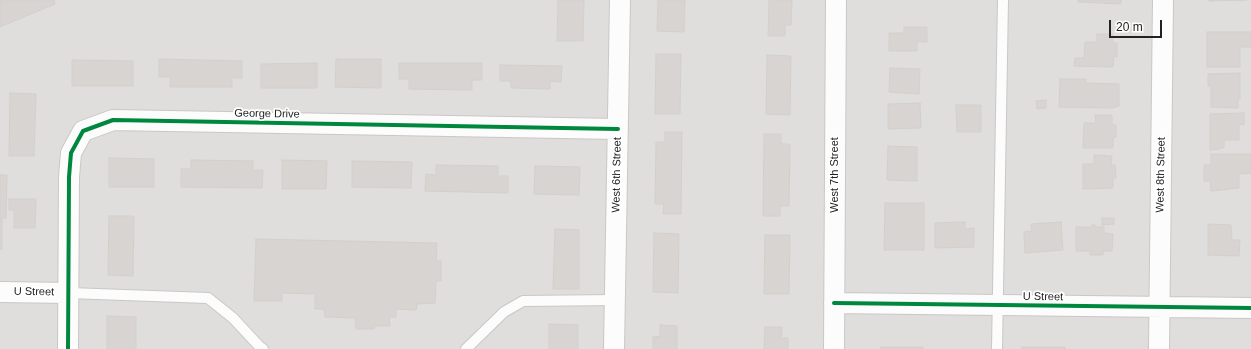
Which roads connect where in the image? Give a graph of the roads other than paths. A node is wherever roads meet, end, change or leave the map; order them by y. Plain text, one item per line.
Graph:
1 (620, 0) edge
2 (836, 0) edge
3 (1003, 0) edge
4 (1163, 0) edge
5 (618, 129) junction
6 (0, 292) edge
7 (69, 293) junction
8 (615, 300) junction
9 (834, 303) junction
10 (998, 305) junction
11 (1160, 308) junction
12 (1251, 308) edge
13 (68, 349) edge
14 (263, 349) edge
15 (466, 349) edge
16 (614, 349) edge
17 (834, 349) edge
18 (997, 349) edge
19 (1159, 349) edge

1 - 5 street, West 6th Street
2 - 9 street, West 7th Street
3 - 10 lane
4 - 11 street, West 8th Street
5 - 7 street, George Drive
5 - 8 street, West 6th Street
6 - 7 street, U Street
7 - 13 street, George Drive
7 - 14 lane
8 - 15 lane
8 - 16 street, West 6th Street
9 - 10 street, U Street
9 - 17 street, West 7th Street
10 - 11 street, U Street
10 - 18 lane
11 - 12 street, U Street
11 - 19 street, West 8th Street

